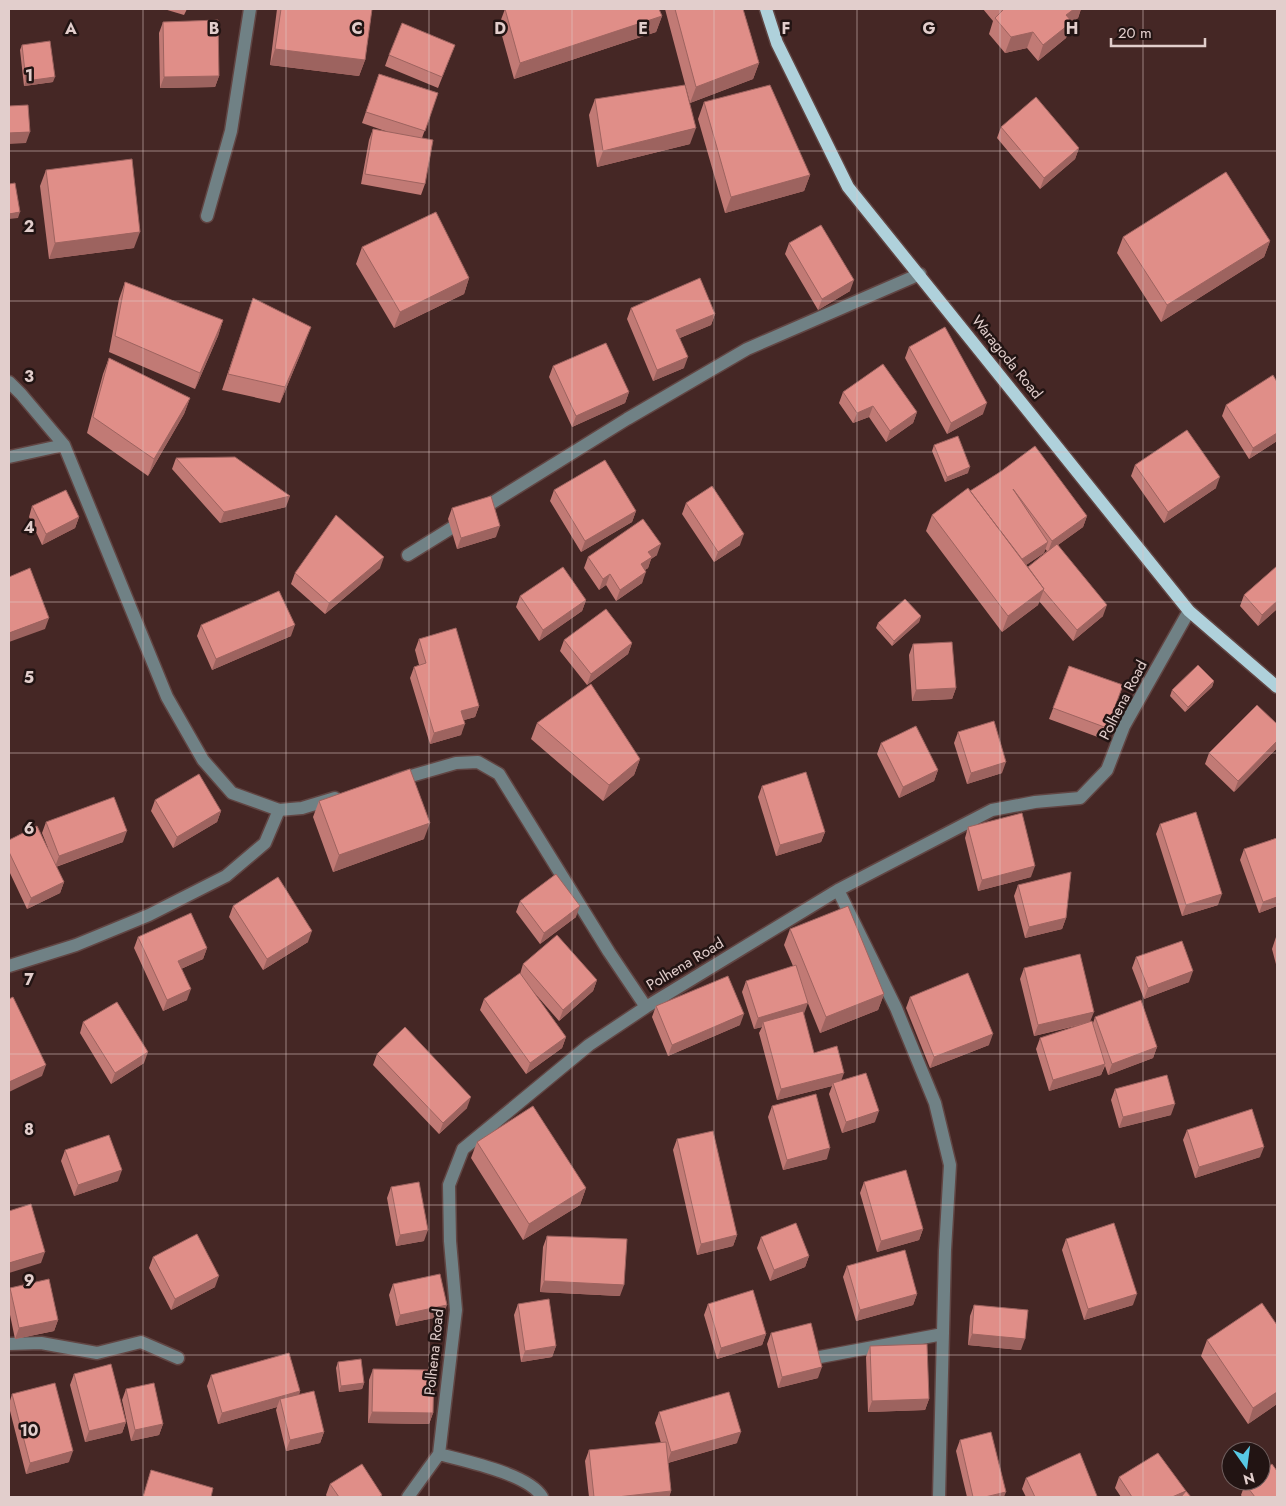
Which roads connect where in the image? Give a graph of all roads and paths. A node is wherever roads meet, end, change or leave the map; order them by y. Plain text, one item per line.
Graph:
1 (250, 9) edge
2 (766, 9) edge
3 (207, 216) dead end
4 (920, 274) junction
5 (9, 382) edge
6 (64, 445) junction
7 (9, 457) edge
8 (408, 554) dead end
9 (1189, 611) junction
10 (1277, 687) edge
11 (384, 784) edge
12 (347, 794) edge
13 (279, 810) junction
14 (838, 890) junction
15 (9, 966) edge
16 (646, 1007) junction
17 (943, 1334) junction
18 (9, 1344) edge
19 (820, 1357) edge
20 (178, 1358) dead end
21 (439, 1454) junction
22 (408, 1497) edge
23 (542, 1497) edge
24 (939, 1497) edge

1 - 3 street
2 - 4 main road, Waragoda Road
4 - 8 street
4 - 9 main road, Waragoda Road
5 - 6 street
6 - 7 street
6 - 13 street
9 - 10 main road, Waragoda Road
9 - 14 street, Polhena Road
11 - 16 street
12 - 13 street
13 - 15 street
14 - 16 street, Polhena Road
14 - 17 street
16 - 21 street, Polhena Road
17 - 19 street
17 - 24 street
18 - 20 street
21 - 22 street, Polhena Road
21 - 23 street

